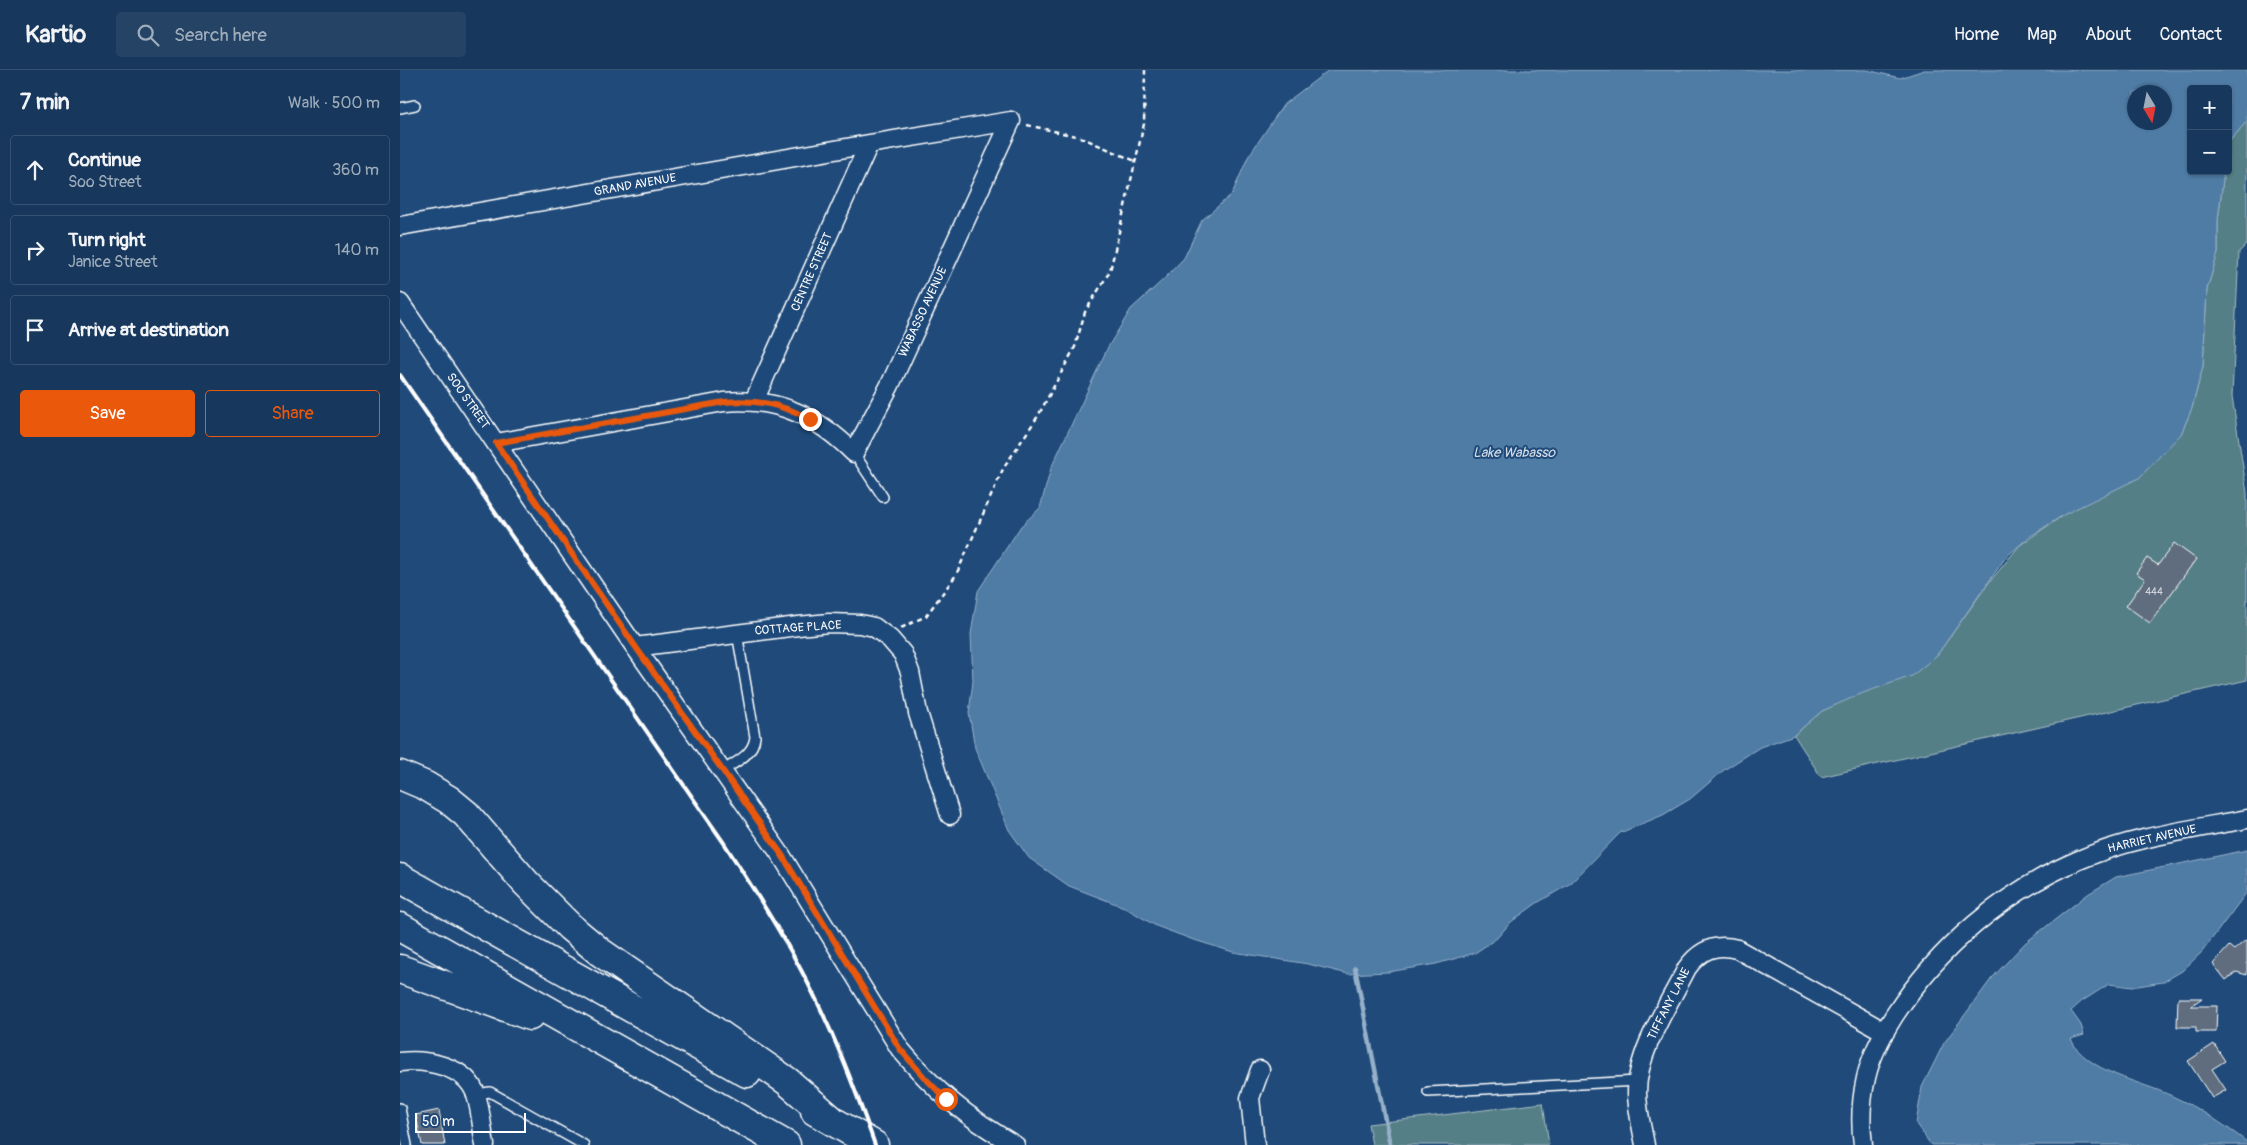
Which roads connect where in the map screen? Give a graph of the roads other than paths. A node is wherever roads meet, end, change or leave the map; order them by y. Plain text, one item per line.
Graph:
1 (415, 105) dead end
2 (400, 108) edge
3 (1011, 121) joint
4 (869, 144) junction
5 (400, 226) edge
6 (400, 303) edge
7 (754, 401) junction
8 (496, 443) junction
9 (854, 453) junction
10 (883, 497) dead end
11 (737, 633) junction
12 (635, 646) junction
13 (722, 771) junction
14 (400, 775) edge
15 (950, 815) dead end
16 (2247, 819) edge
17 (400, 878) edge
18 (400, 927) edge
19 (400, 969) edge
20 (1885, 1032) junction
21 (603, 1042) junction
22 (400, 1062) edge
23 (1260, 1070) dead end
24 (1638, 1081) junction
25 (1428, 1092) dead end
26 (476, 1094) junction
27 (400, 1108) edge
28 (832, 1120) junction
29 (406, 1145) edge
30 (485, 1145) edge
31 (584, 1145) edge
32 (786, 1145) edge
33 (874, 1145) edge
34 (1014, 1145) edge
35 (1255, 1145) edge
36 (1645, 1145) edge
37 (1863, 1145) edge

1 - 2 lane
3 - 4 street, GRAND AVENUE
3 - 9 street, WABASSO AVENUE
4 - 5 street, GRAND AVENUE
4 - 7 street, CENTRE STREET
6 - 8 street, SOO STREET
7 - 8 street
7 - 9 street
8 - 12 street, SOO STREET
9 - 10 lane
11 - 12 street, COTTAGE PLACE
11 - 13 lane
11 - 15 street, COTTAGE PLACE
12 - 13 street, SOO STREET
13 - 34 street, SOO STREET
14 - 28 highway
16 - 20 street, HARRIET AVENUE
17 - 28 highway
18 - 21 highway
19 - 21 highway
20 - 24 street, TIFFANY LANE
20 - 37 street, HARRIET AVENUE
21 - 32 highway
22 - 26 street
23 - 35 street
24 - 25 lane
24 - 36 street, TIFFANY LANE
26 - 30 street
26 - 31 lane
27 - 29 lane
28 - 33 highway

